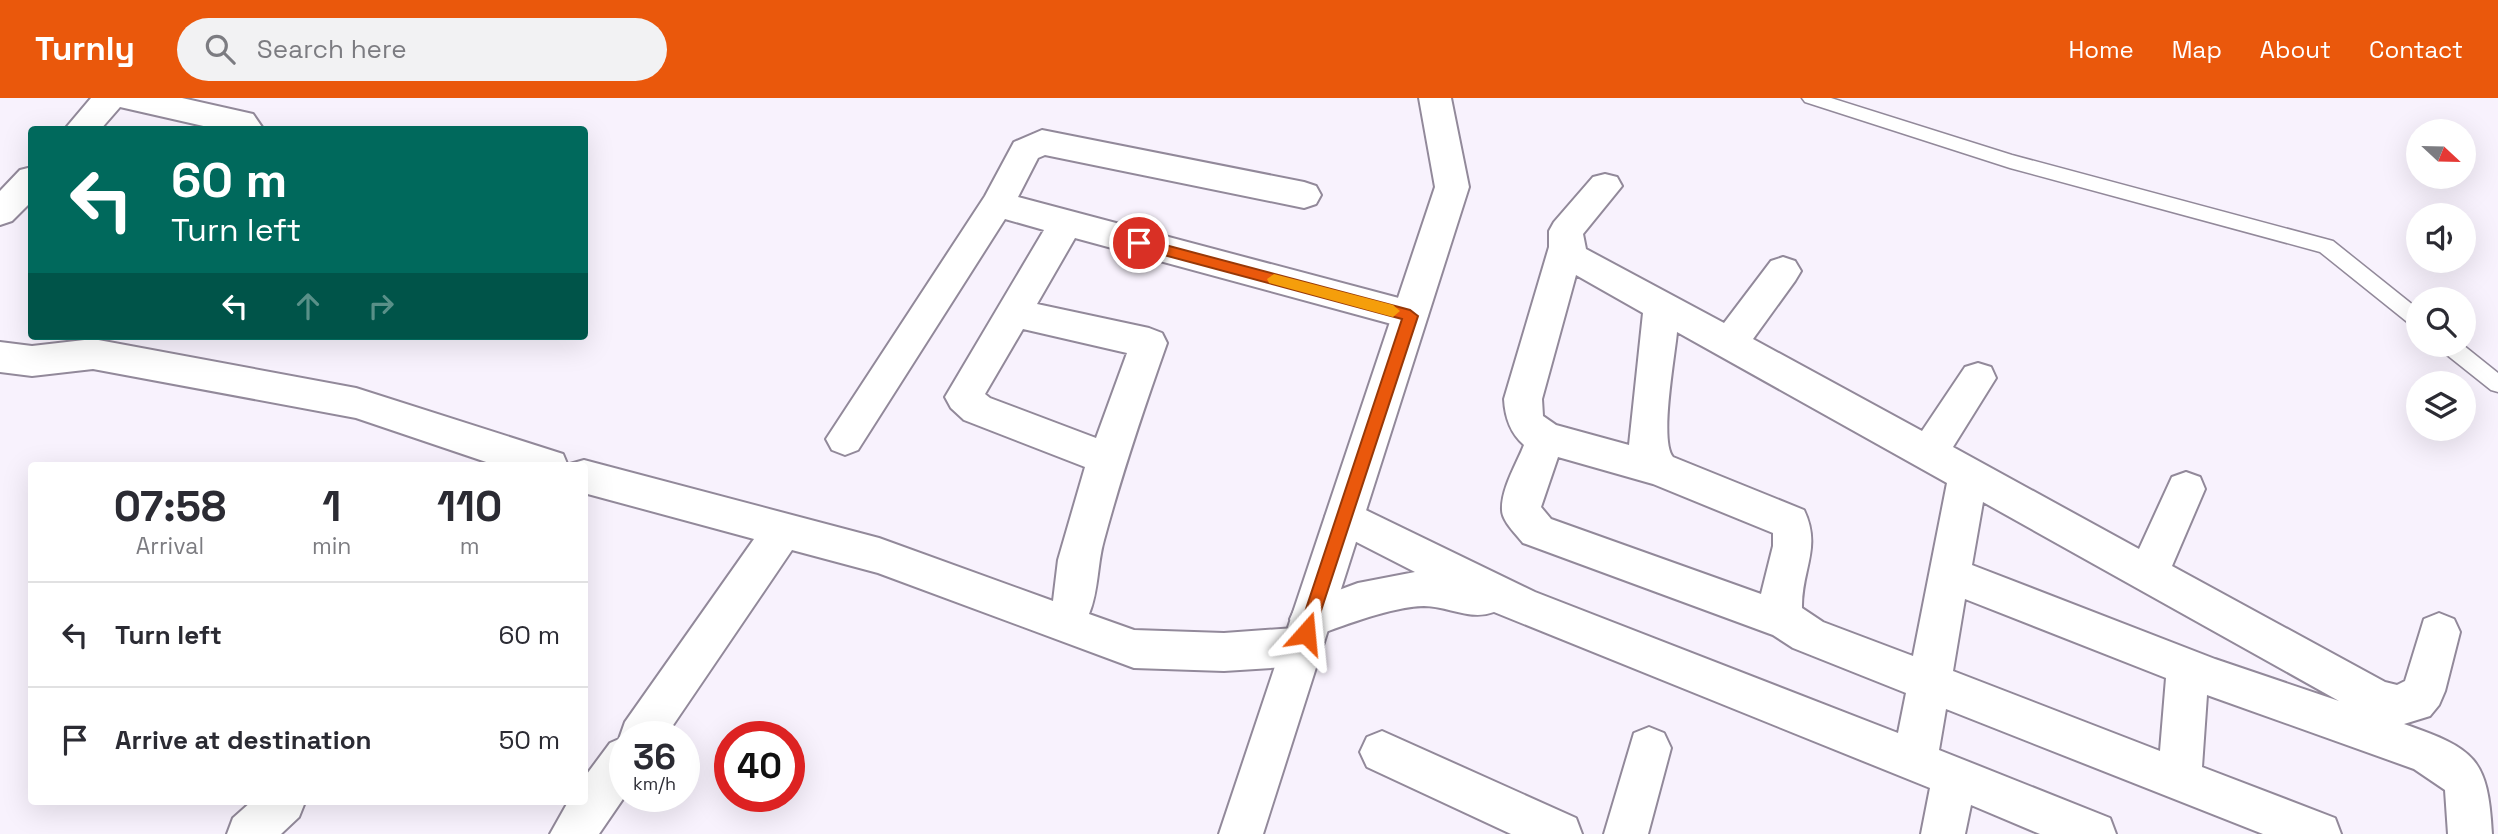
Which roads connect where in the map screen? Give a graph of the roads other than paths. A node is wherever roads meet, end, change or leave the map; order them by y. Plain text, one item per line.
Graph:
1 (110, 98) edge
2 (127, 98) edge
3 (1435, 98) edge
4 (1811, 98) edge
5 (251, 116) edge
6 (84, 126) edge
7 (28, 183) edge
8 (1605, 186) dead end
9 (1304, 195) dead end
10 (997, 204) junction
11 (0, 212) edge
12 (1065, 224) junction
13 (1566, 247) junction
14 (1783, 271) dead end
15 (1662, 307) junction
16 (2406, 310) edge
17 (1014, 313) junction
18 (1410, 316) junction
19 (1729, 344) junction
20 (93, 345) edge
21 (0, 356) edge
22 (2464, 357) edge
23 (1978, 378) dead end
24 (2498, 384) edge
25 (1546, 438) junction
26 (845, 439) dead end
27 (1928, 453) junction
28 (1107, 459) junction
29 (529, 462) edge
30 (1659, 470) junction
31 (1968, 476) junction
32 (588, 477) edge
33 (2186, 489) dead end
34 (1345, 517) junction
35 (783, 530) junction
36 (1949, 574) junction
37 (2148, 574) junction
38 (1521, 606) junction
39 (1786, 621) junction
40 (1064, 624) junction
41 (2439, 632) dead end
42 (1306, 633) junction
43 (2188, 668) junction
44 (1929, 682) junction
45 (2416, 702) junction
46 (651, 721) edge
47 (1649, 748) dead end
48 (2416, 748) junction
49 (1382, 752) dead end
50 (1915, 760) junction
51 (1954, 776) junction
52 (2179, 779) junction
53 (609, 781) edge
54 (281, 805) edge
55 (249, 834) edge
56 (572, 834) edge
57 (1241, 834) edge
58 (1560, 834) edge
59 (1626, 834) edge
60 (1943, 834) edge
61 (2094, 834) edge
62 (2319, 834) edge
63 (2470, 834) edge

1 - 6 street
2 - 5 street
3 - 18 street
4 - 16 lane
7 - 11 street
8 - 13 street
9 - 10 street
10 - 12 street
10 - 26 street
12 - 17 street
12 - 18 street
13 - 15 street
13 - 25 street
14 - 19 street
15 - 19 street
15 - 30 street
17 - 28 street
17 - 28 street
18 - 34 street
19 - 27 street
20 - 21 street
20 - 29 street
22 - 24 lane
23 - 27 street
25 - 30 street
25 - 39 street
27 - 31 street
28 - 40 street
30 - 39 street
31 - 36 street
31 - 37 street
32 - 35 street
33 - 37 street
34 - 38 street
34 - 42 street
35 - 40 street
35 - 46 street
36 - 43 street
36 - 44 street
37 - 45 street
38 - 42 street
38 - 50 street
39 - 44 street
40 - 42 street
41 - 45 street
42 - 57 street
43 - 48 street
43 - 52 street
44 - 50 street
44 - 52 street
45 - 48 street
47 - 59 street
48 - 63 street
49 - 58 street
50 - 51 street
51 - 60 street
51 - 61 street
52 - 62 street
53 - 56 street
54 - 55 street

